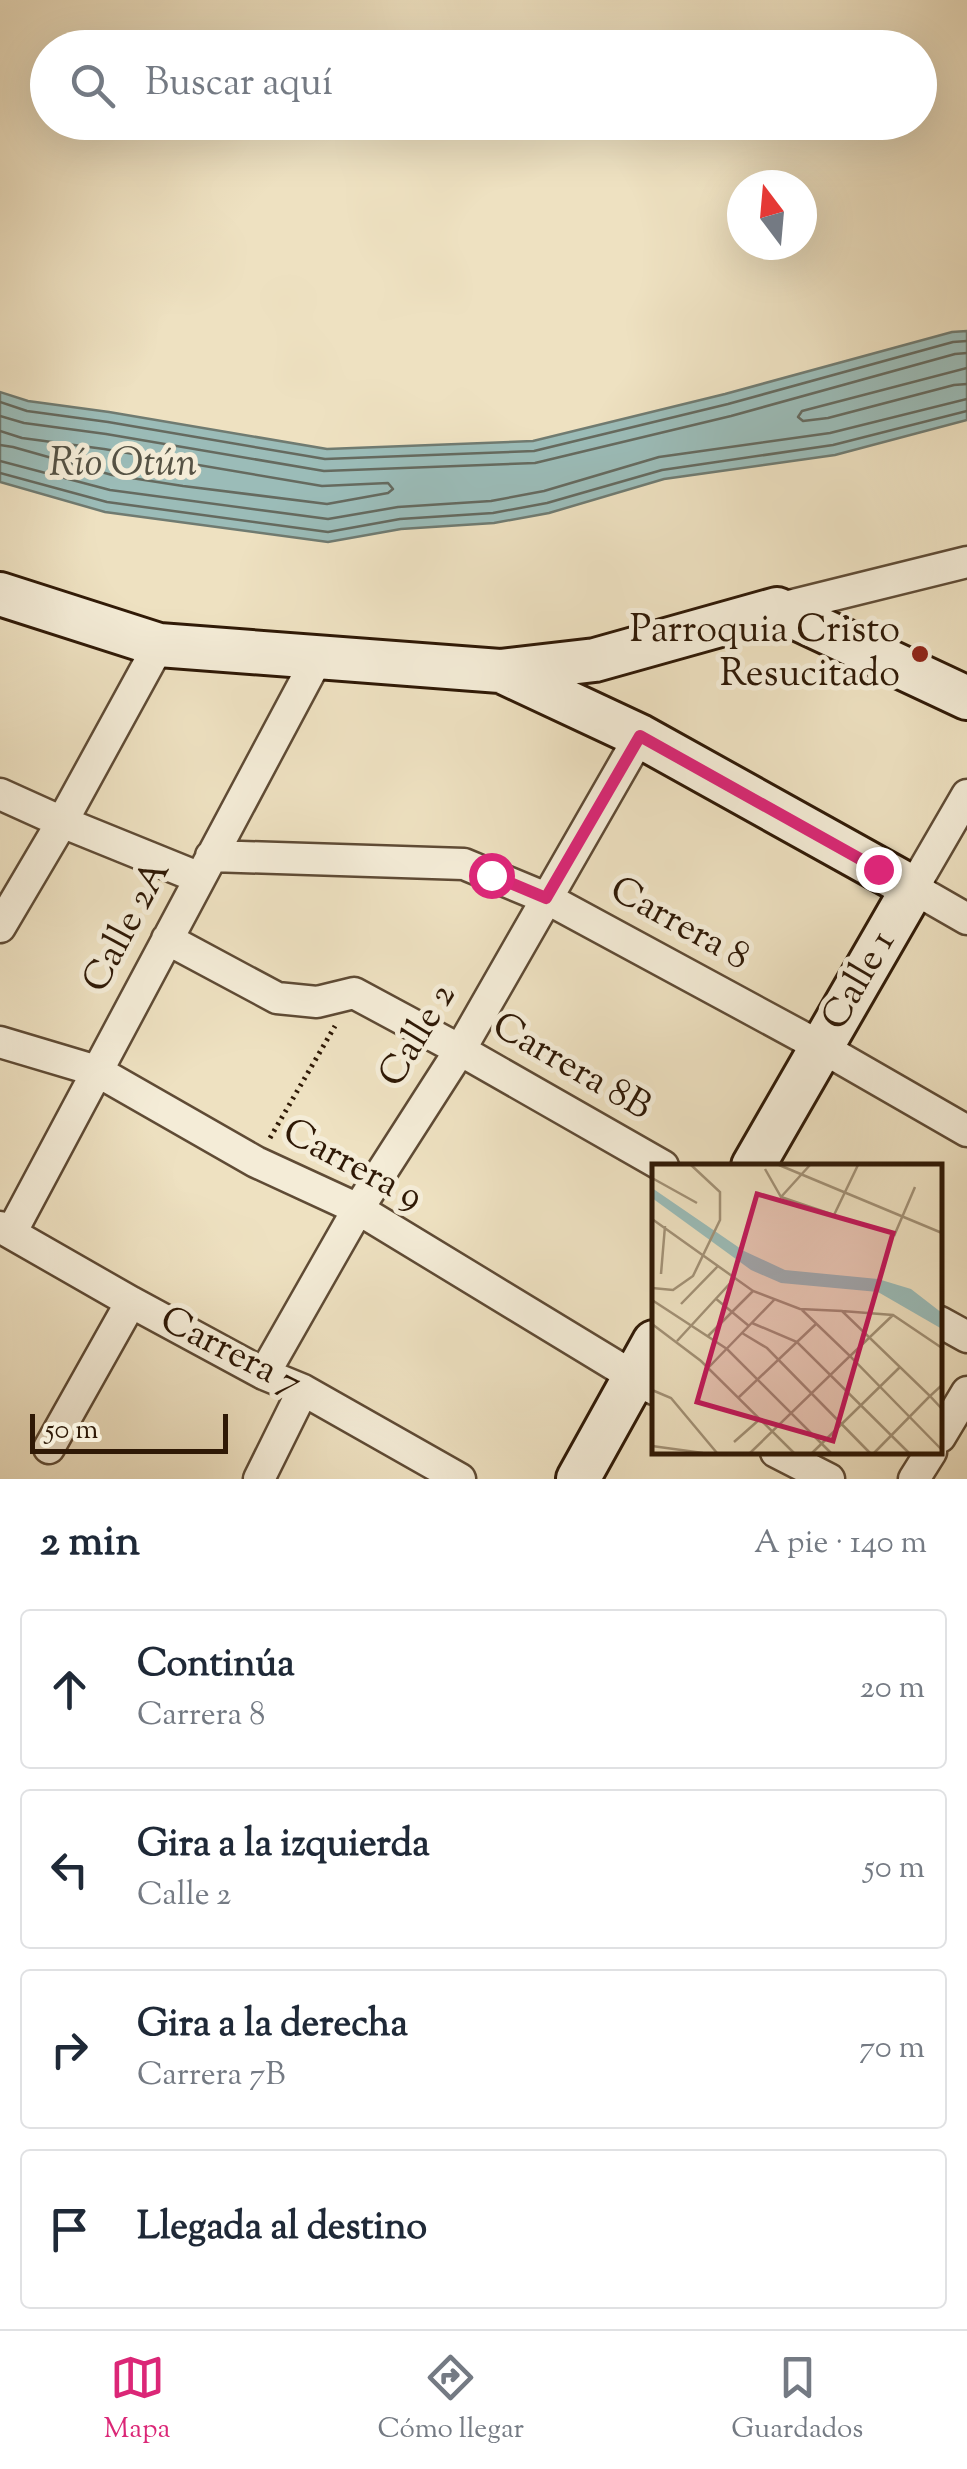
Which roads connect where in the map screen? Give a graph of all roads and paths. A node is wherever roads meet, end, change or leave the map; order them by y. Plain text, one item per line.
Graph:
1 (967, 562) edge
2 (4, 605) edge
3 (778, 609) junction
4 (159, 646) junction
5 (316, 658) junction
6 (500, 671) junction
7 (967, 698) edge
8 (640, 736) junction
9 (0, 794) edge
10 (967, 795) edge
11 (62, 822) junction
12 (205, 867) junction
13 (913, 888) junction
14 (546, 898) junction
15 (967, 919) edge
16 (0, 928) edge
17 (167, 939) junction
18 (354, 993) junction
19 (0, 1042) edge
20 (821, 1047) junction
21 (460, 1050) junction
22 (98, 1071) junction
23 (967, 1131) edge
24 (256, 1162) junction
25 (660, 1164) edge
26 (754, 1164) edge
27 (358, 1209) junction
28 (6, 1230) edge
29 (130, 1302) junction
30 (942, 1323) edge
31 (967, 1337) edge
32 (652, 1350) edge
33 (264, 1374) junction
34 (644, 1384) edge
35 (303, 1390) junction
36 (967, 1392) edge
37 (942, 1434) edge
38 (49, 1448) dead end
39 (780, 1454) edge
40 (930, 1454) edge
41 (446, 1476) edge
42 (258, 1479) edge
43 (578, 1479) edge
44 (829, 1479) edge
45 (914, 1479) edge

1 - 3 street
2 - 4 main road
3 - 6 main road
3 - 7 main road
4 - 5 main road
4 - 11 street
5 - 6 main road
5 - 12 street, Calle 2A
6 - 8 main road
8 - 13 main road
8 - 14 street, Calle 2
9 - 11 street
10 - 13 street, Calle 1
11 - 12 street
11 - 16 street
12 - 14 street, Carrera 8
12 - 17 street, Calle 2A
13 - 15 street
13 - 20 main road, Calle 1
14 - 20 street, Carrera 8
14 - 21 street, Calle 2
17 - 18 street
17 - 22 street, Calle 2A
18 - 21 street, Carrera 8B
18 - 24 path
19 - 22 street, Carrera 9
20 - 23 street, Carrera 8
20 - 26 main road, Calle 1
21 - 25 street, Carrera 8B
21 - 27 street, Calle 2
22 - 24 street, Carrera 9
22 - 28 street, Calle 2A
24 - 27 street, Carrera 9
27 - 33 street, Calle 2
27 - 34 street, Carrera 9
28 - 29 street, Carrera 7
29 - 33 street, Carrera 7
29 - 38 street
30 - 31 street
32 - 34 main road
33 - 35 street, Carrera 7
34 - 43 main road
35 - 41 street, Carrera 7
35 - 42 street
36 - 37 street
39 - 44 street
40 - 45 street

